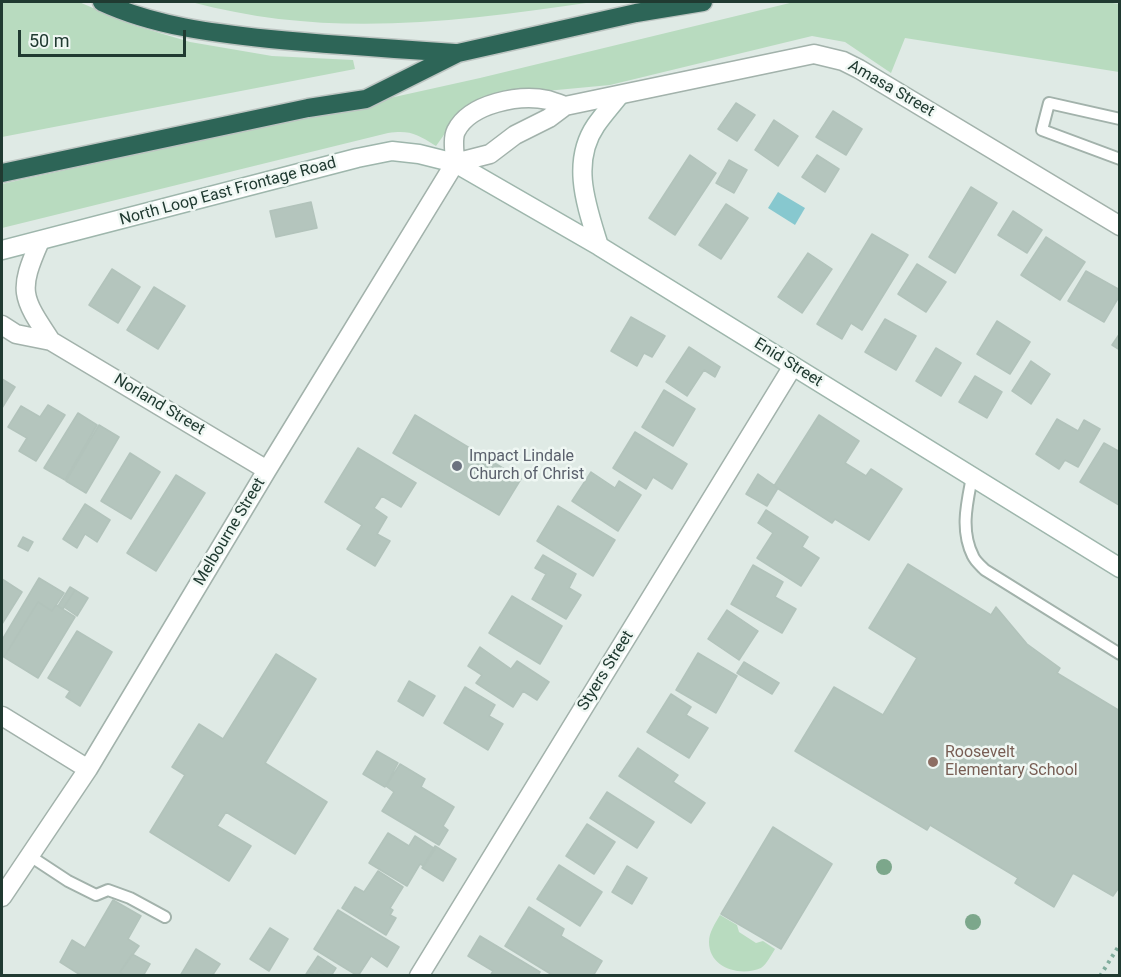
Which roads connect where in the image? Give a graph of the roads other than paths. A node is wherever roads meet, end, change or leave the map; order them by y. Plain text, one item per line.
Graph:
1 (102, 2) edge
2 (703, 2) edge
3 (458, 53) junction
4 (619, 96) junction
5 (565, 106) junction
6 (1119, 119) edge
7 (1119, 159) edge
8 (454, 163) junction
9 (2, 172) edge
10 (1119, 226) edge
11 (40, 241) junction
12 (599, 246) junction
13 (2, 250) edge
14 (2, 325) edge
15 (51, 341) junction
16 (793, 366) junction
17 (267, 470) junction
18 (972, 477) junction
19 (1119, 568) edge
20 (1119, 654) edge
21 (2, 716) edge
22 (88, 768) junction
23 (30, 856) junction
24 (2, 897) edge
25 (165, 917) dead end
26 (419, 975) edge

1 - 3 highway
2 - 3 highway
3 - 9 highway
4 - 5 street, Amasa Street
4 - 10 street, Amasa Street
4 - 12 street
5 - 8 street, Amasa Street
5 - 8 street, Amasa Street
6 - 7 lane
8 - 11 street, North Loop East Frontage Road
8 - 12 street, Enid Street
8 - 17 street, Melbourne Street
11 - 13 street, North Loop East Frontage Road
11 - 15 street, Norland Street
12 - 16 street, Enid Street
14 - 15 street, Norland Street
15 - 17 street, Norland Street
16 - 18 street, Enid Street
16 - 26 street, Styers Street
17 - 22 street, Melbourne Street
18 - 19 street, Enid Street
18 - 20 lane
21 - 22 street
22 - 23 street, Melbourne Street
23 - 24 street, Melbourne Street
23 - 25 lane

